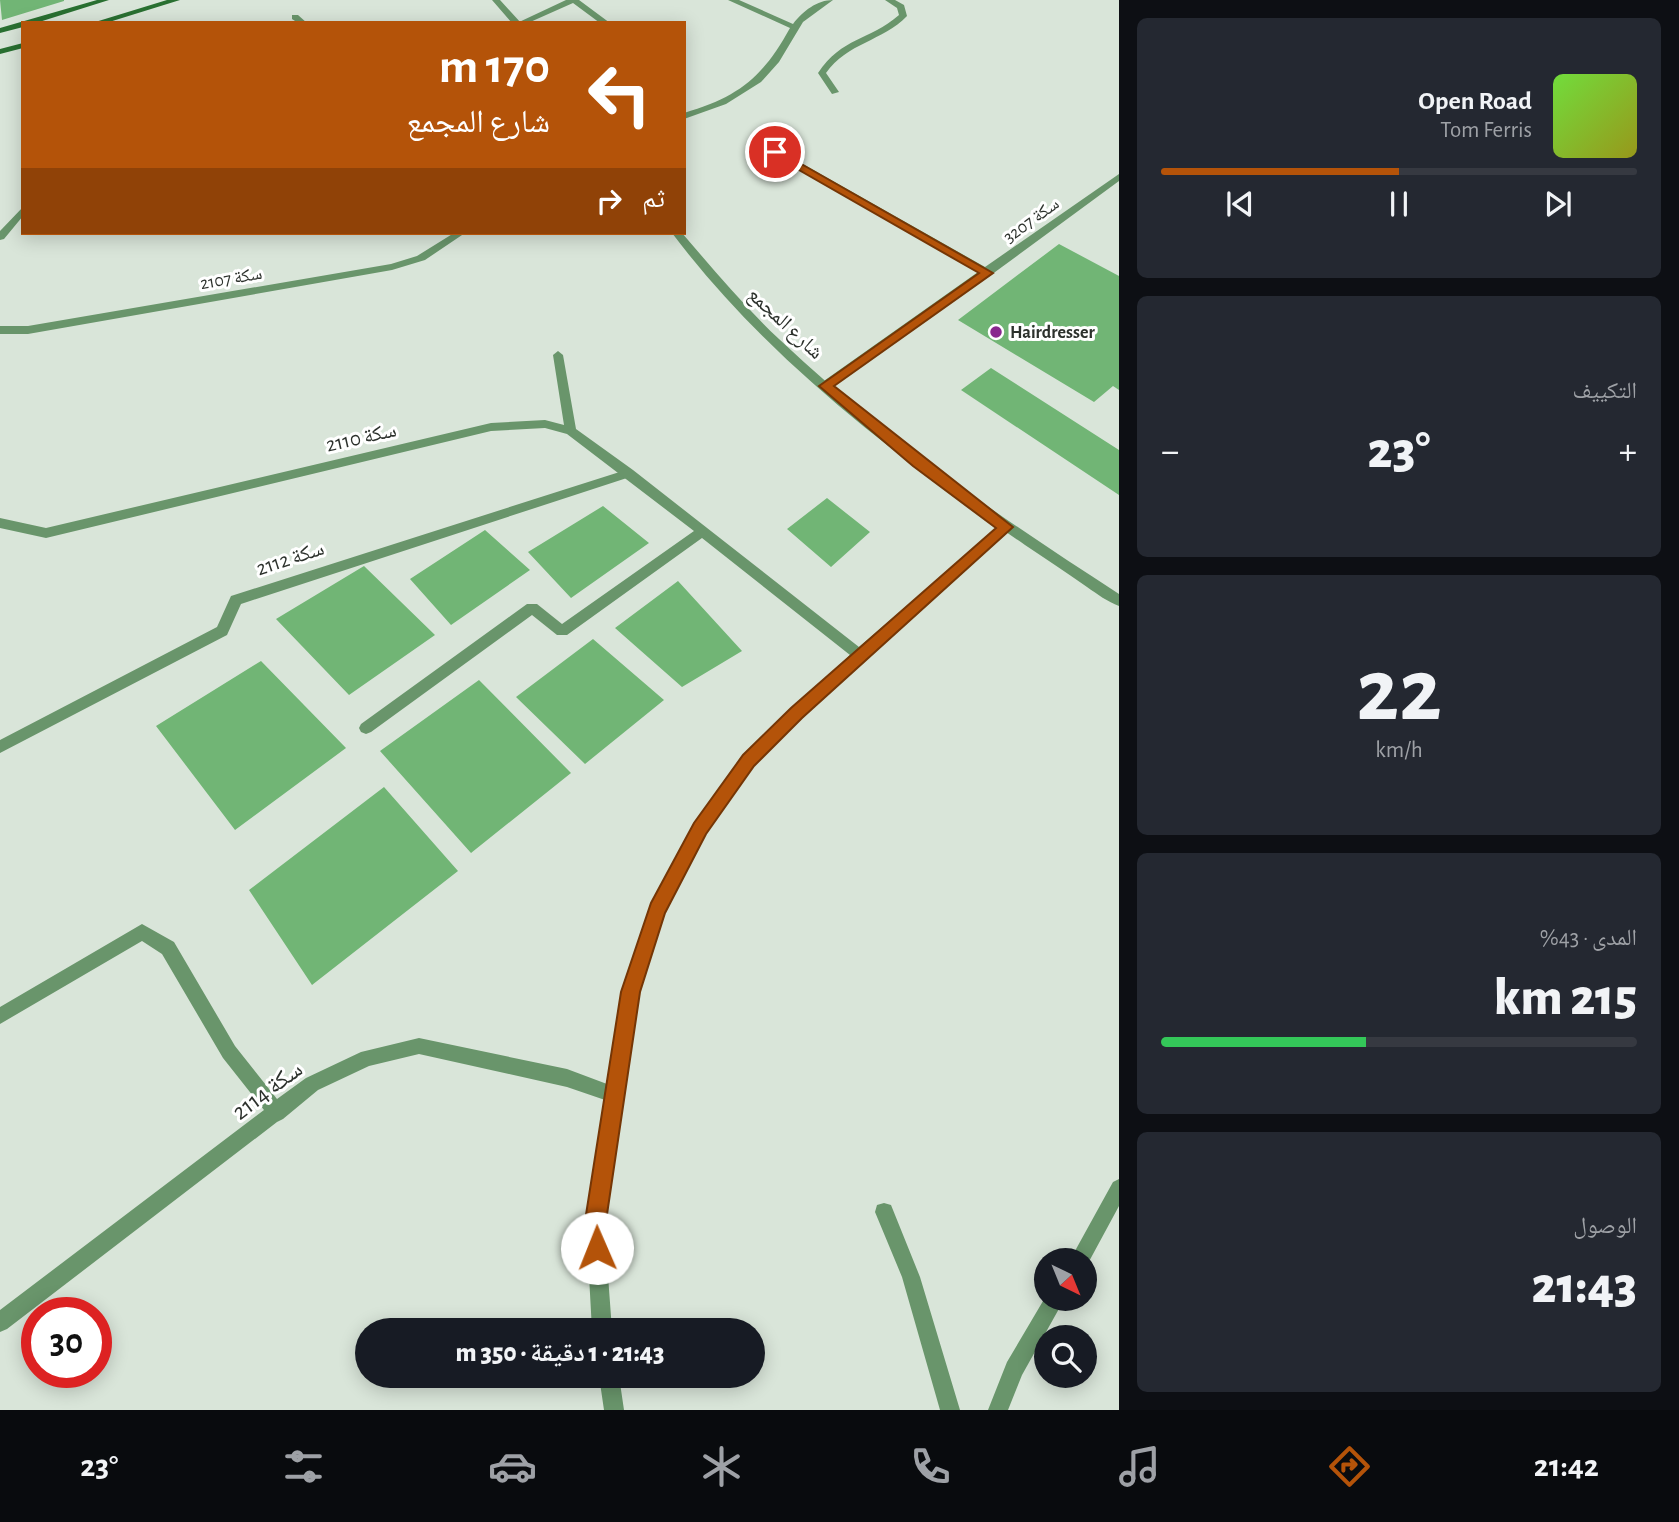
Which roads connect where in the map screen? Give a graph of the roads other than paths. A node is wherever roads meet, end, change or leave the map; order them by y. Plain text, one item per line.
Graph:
1 (105, 0) edge
2 (176, 0) edge
3 (496, 0) edge
4 (573, 0) edge
5 (732, 0) edge
6 (829, 0) edge
7 (889, 0) edge
8 (295, 17) dead end
9 (32, 21) edge
10 (103, 21) edge
11 (300, 21) edge
12 (517, 21) edge
13 (524, 21) edge
14 (603, 21) edge
15 (21, 24) edge
16 (792, 26) junction
17 (0, 31) edge
18 (21, 46) edge
19 (0, 52) edge
20 (835, 92) dead end
21 (686, 115) edge
22 (775, 152) dead end
23 (1119, 177) edge
24 (21, 212) edge
25 (457, 235) edge
26 (679, 235) edge
27 (0, 237) edge
28 (987, 273) junction
29 (0, 330) edge
30 (558, 355) dead end
31 (825, 386) junction
32 (571, 431) junction
33 (629, 473) junction
34 (0, 523) edge
35 (1006, 527) junction
36 (703, 531) junction
37 (1119, 601) edge
38 (859, 655) junction
39 (366, 728) dead end
40 (0, 747) edge
41 (0, 1016) edge
42 (612, 1094) junction
43 (277, 1113) junction
44 (1119, 1188) edge
45 (884, 1212) dead end
46 (1086, 1248) edge
47 (1048, 1311) edge
48 (601, 1318) edge
49 (0, 1322) edge
50 (611, 1388) edge
51 (614, 1410) edge
52 (950, 1410) edge
53 (998, 1410) edge

1 - 9 main road
2 - 10 main road
3 - 12 street
4 - 13 street
4 - 14 street
5 - 16 street
6 - 16 street
7 - 20 street
8 - 11 street
15 - 17 main road
16 - 21 street
18 - 19 main road
22 - 28 street
23 - 28 street, سكة 3207
24 - 27 street
25 - 29 street, سكة 2107
26 - 31 street, شارع المجمع
28 - 31 street, سكة 3207
30 - 32 street
31 - 35 street, شارع المجمع
32 - 33 street, سكة 2110
32 - 34 street, سكة 2110
33 - 36 street, سكة 2110
33 - 40 street, سكة 2112
35 - 37 street, شارع المجمع
35 - 38 street
36 - 38 street, سكة 2110
36 - 39 street
38 - 42 street
41 - 43 street
42 - 43 street, سكة 2114
42 - 48 street
43 - 49 street, سكة 2114
44 - 46 street
45 - 52 street
47 - 53 street
50 - 51 street

